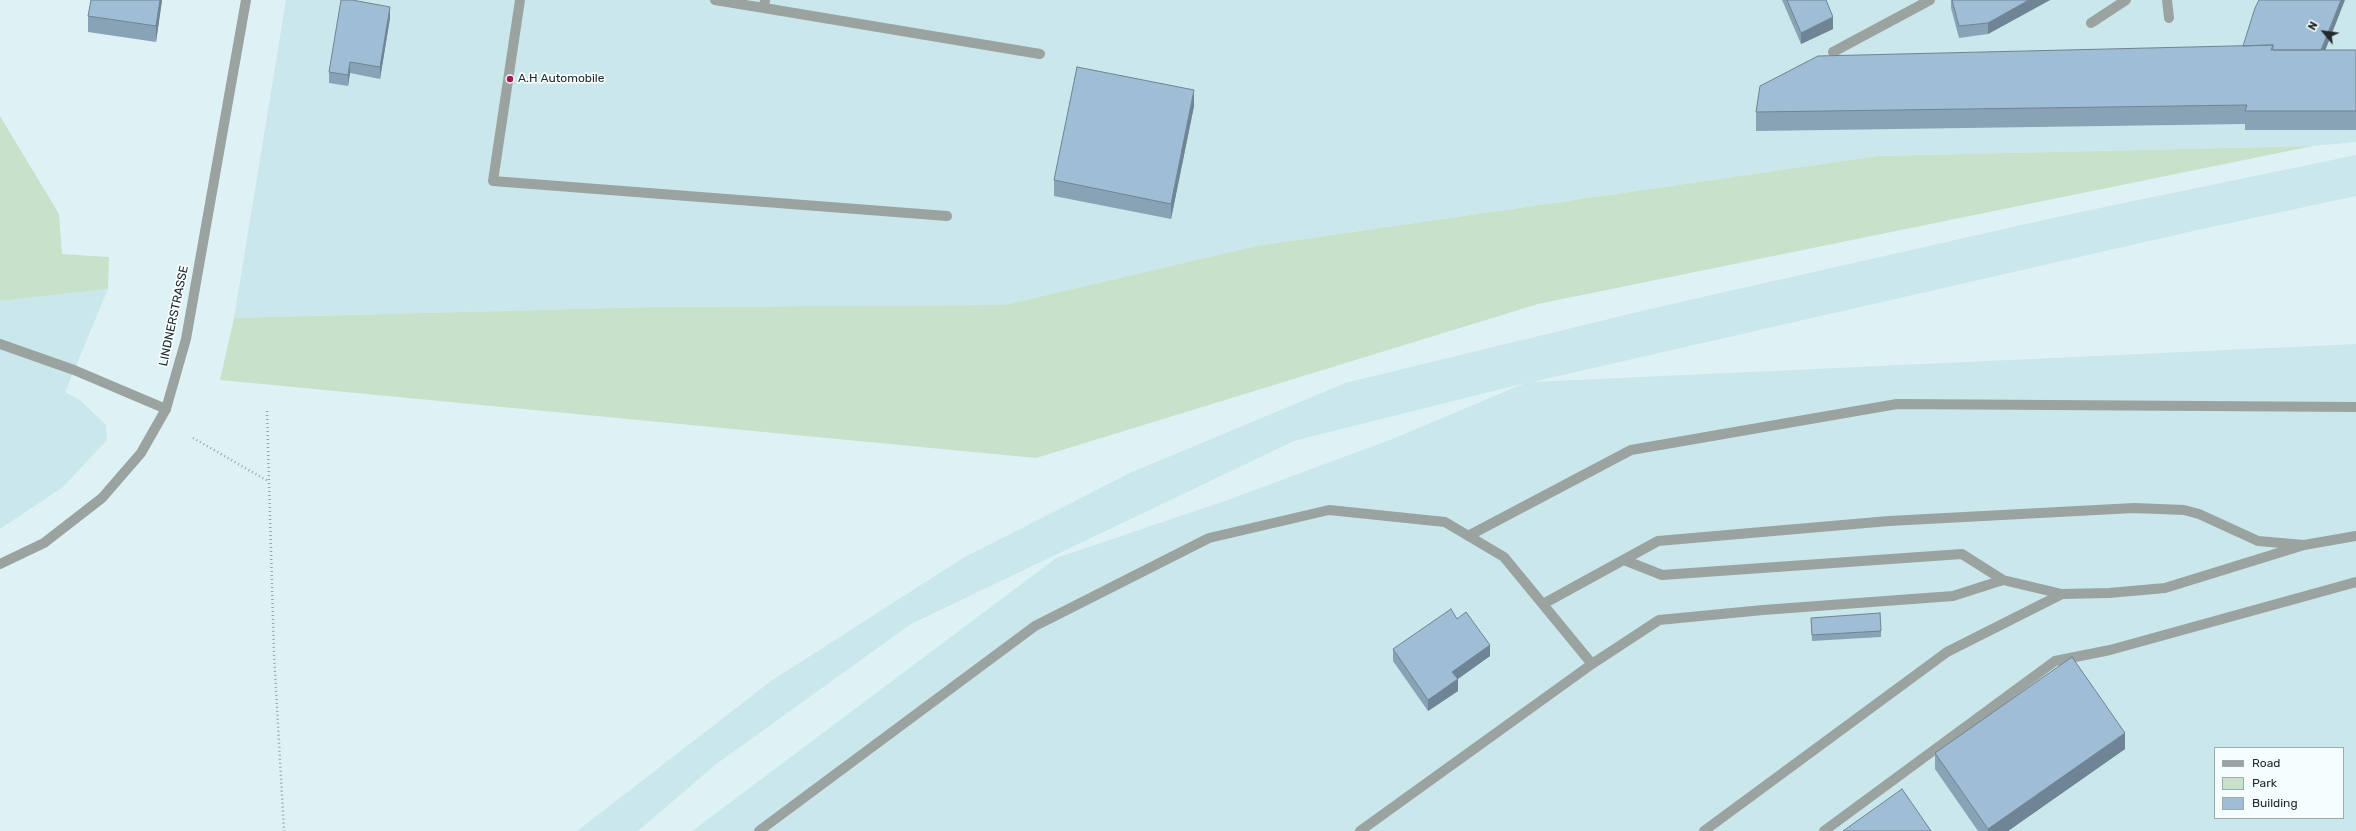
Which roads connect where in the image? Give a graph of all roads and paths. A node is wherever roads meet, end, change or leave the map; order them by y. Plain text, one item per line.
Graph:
1 (246, 0) edge
2 (520, 0) edge
3 (715, 0) edge
4 (1930, 0) edge
5 (2126, 0) edge
6 (2167, 0) edge
7 (764, 4) edge
8 (2169, 18) dead end
9 (2091, 23) dead end
10 (1833, 52) dead end
11 (1040, 54) dead end
12 (947, 216) dead end
13 (0, 344) edge
14 (2356, 407) edge
15 (166, 409) junction
16 (267, 411) dead end
17 (193, 438) dead end
18 (269, 481) junction
19 (1468, 536) junction
20 (2356, 536) edge
21 (2304, 545) junction
22 (1624, 560) junction
23 (0, 564) edge
24 (2003, 580) junction
25 (2356, 582) edge
26 (2062, 594) junction
27 (1543, 604) junction
28 (1592, 664) junction
29 (284, 831) edge
30 (759, 831) edge
31 (1360, 831) edge
32 (1704, 831) edge
33 (1824, 831) edge

1 - 15 street, LINDNERSTRASSE
2 - 12 street
3 - 7 street
4 - 10 street
5 - 9 street
6 - 8 street
7 - 11 street
13 - 15 street
14 - 19 street
15 - 23 street, LINDNERSTRASSE
16 - 18 path
17 - 18 path
18 - 29 path
19 - 27 street
19 - 30 street
20 - 21 street
21 - 22 street
21 - 26 street
22 - 24 street
22 - 27 street
24 - 26 street
24 - 28 street
25 - 33 street
26 - 32 street
27 - 28 street
28 - 31 street

